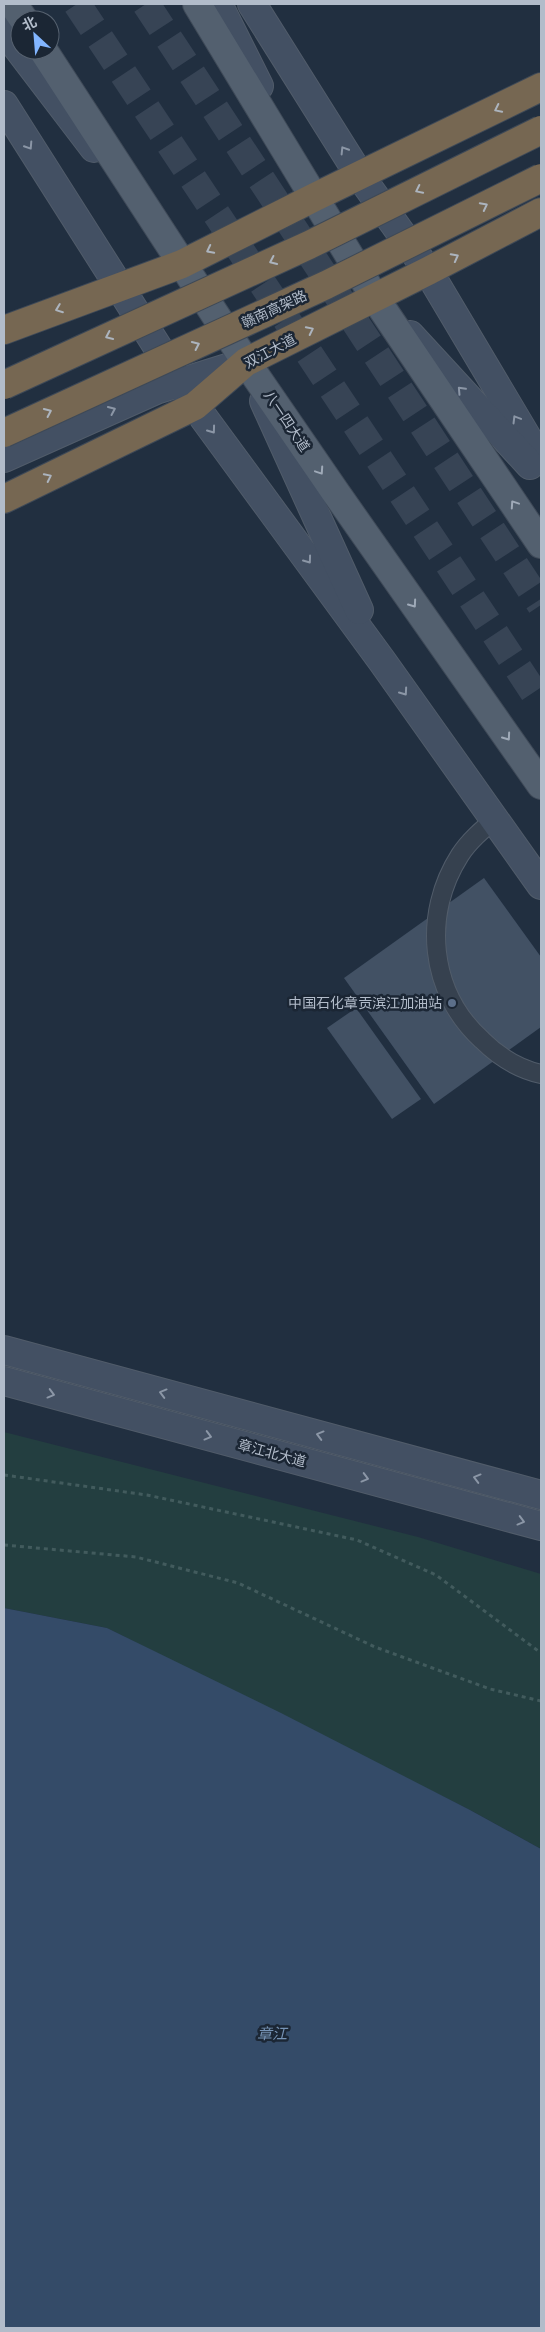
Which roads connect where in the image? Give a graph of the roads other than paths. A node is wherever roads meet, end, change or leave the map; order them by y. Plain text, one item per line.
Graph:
1 (197, 4) edge
2 (218, 4) edge
3 (252, 4) edge
4 (4, 30) edge
5 (49, 60) edge
6 (541, 87) edge
7 (4, 104) edge
8 (541, 130) edge
9 (360, 176) junction
10 (541, 178) edge
11 (315, 197) junction
12 (541, 212) edge
13 (182, 264) junction
14 (428, 271) junction
15 (118, 286) junction
16 (375, 298) junction
17 (4, 330) edge
18 (246, 362) junction
19 (180, 383) junction
20 (4, 385) edge
21 (195, 406) junction
22 (4, 433) edge
23 (4, 458) edge
24 (541, 461) edge
25 (541, 477) edge
26 (4, 499) edge
27 (541, 544) edge
28 (382, 661) junction
29 (541, 785) edge
30 (495, 820) junction
31 (541, 886) edge
32 (541, 1074) edge
33 (4, 1350) edge
34 (4, 1381) edge
35 (541, 1495) edge
36 (541, 1526) edge

1 - 11 main road
2 - 11 street
9 -> 3 street
4 - 13 street
5 - 13 main road, 八一四大道
6 -> 9 highway
7 -> 15 street
8 -> 20 highway, bridge
9 - 11 highway
9 - 14 street
22 -> 10 highway, 赣南高架路, bridge
11 -> 13 highway
11 - 16 main road
14 -> 12 highway, 双江大道
13 - 15 highway
13 - 18 main road, 八一四大道
14 - 16 highway, 双江大道
24 -> 14 street
15 -> 17 highway
15 - 19 street
18 -> 16 highway, 双江大道
25 -> 16 street
27 -> 16 main road
18 - 19 street
18 - 21 highway, 双江大道
18 - 28 street
18 -> 29 main road, 八一四大道
19 - 21 street
23 -> 19 street
26 -> 21 highway, 双江大道
21 -> 28 street
28 -> 30 street
30 - 31 street
30 - 32 lane
35 -> 33 street
34 -> 36 street, 章江北大道

